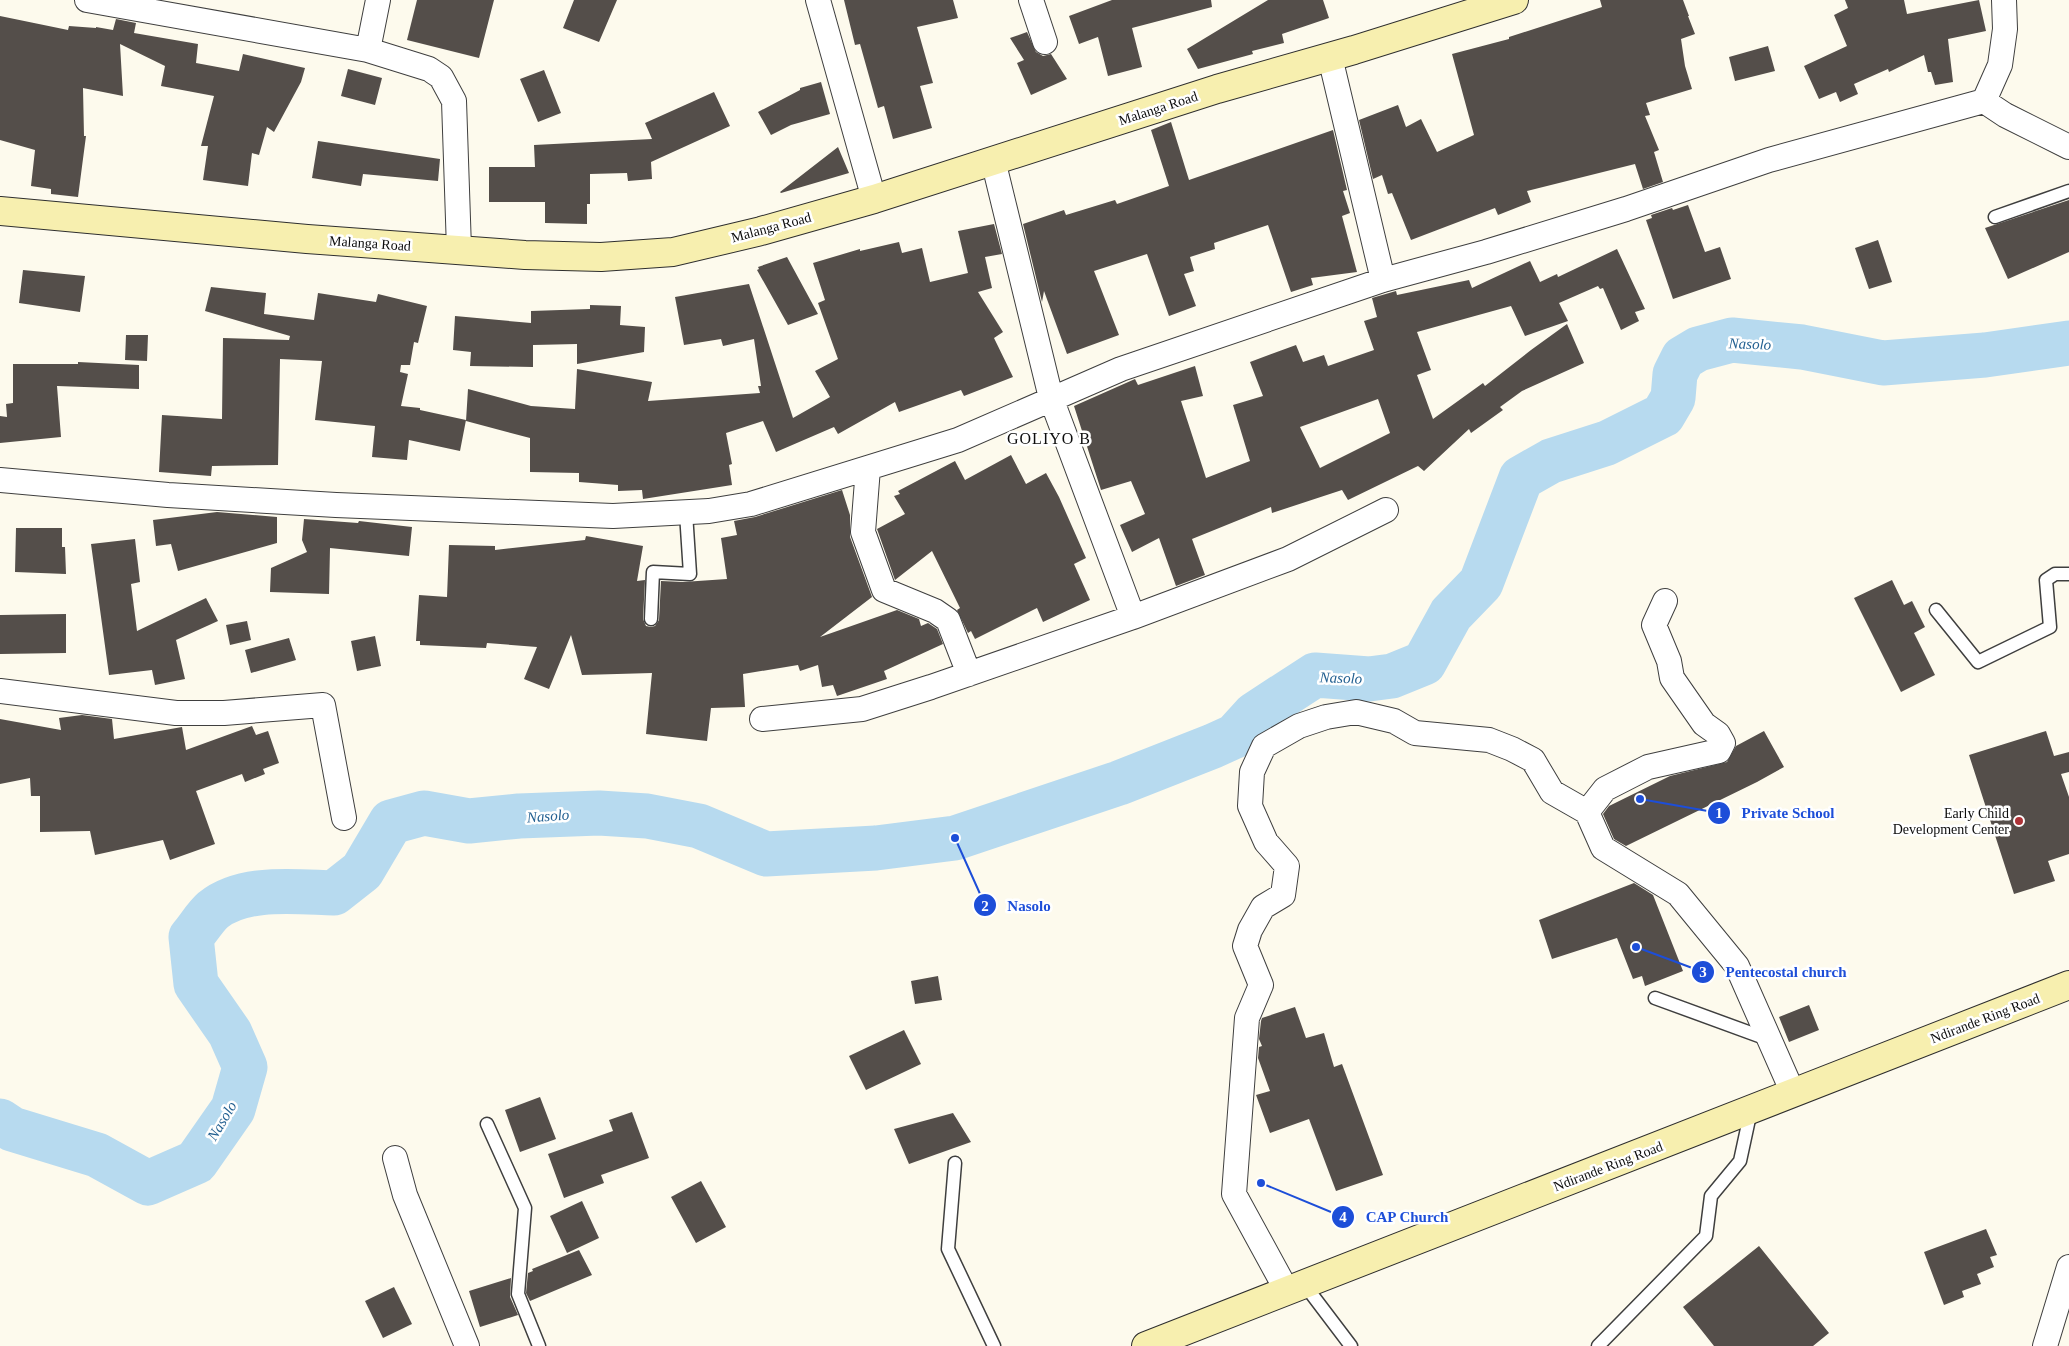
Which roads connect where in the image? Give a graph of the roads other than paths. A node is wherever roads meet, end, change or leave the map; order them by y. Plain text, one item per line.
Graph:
1 (87, 0) edge
2 (378, 0) edge
3 (818, 0) edge
4 (1031, 0) edge
5 (1514, 0) edge
6 (2004, 0) edge
7 (1045, 42) dead end
8 (368, 50) junction
9 (1330, 57) junction
10 (1984, 101) junction
11 (2069, 147) edge
12 (993, 160) junction
13 (2069, 191) edge
14 (874, 199) junction
15 (0, 211) edge
16 (1995, 217) dead end
17 (459, 249) junction
18 (1383, 280) junction
19 (1051, 398) junction
20 (868, 468) junction
21 (0, 480) edge
22 (1386, 510) dead end
23 (686, 513) junction
24 (2069, 574) edge
25 (1665, 600) dead end
26 (1936, 610) dead end
27 (1133, 618) junction
28 (651, 619) dead end
29 (969, 674) junction
30 (0, 691) edge
31 (762, 719) dead end
32 (1587, 812) junction
33 (344, 818) dead end
34 (2069, 985) edge
35 (1655, 998) dead end
36 (1770, 1040) junction
37 (1794, 1093) junction
38 (1750, 1110) junction
39 (487, 1124) dead end
40 (396, 1158) dead end
41 (955, 1163) dead end
42 (2069, 1267) edge
43 (1296, 1288) junction
44 (467, 1346) edge
45 (539, 1346) edge
46 (994, 1346) edge
47 (1146, 1346) edge
48 (1352, 1346) edge
49 (1598, 1346) edge
50 (2045, 1346) edge

1 - 8 street
2 - 8 street
3 - 14 street
4 - 7 street
5 - 9 street, Malanga Road
6 - 10 street
8 - 17 street
9 - 12 street, Malanga Road
9 - 18 street
10 - 11 street
10 - 18 street
12 - 14 street, Malanga Road
12 - 19 street
13 - 16 lane
14 - 17 street, Malanga Road
15 - 17 street, Malanga Road
18 - 19 street
19 - 20 street
19 - 27 street
20 - 23 street
20 - 29 street
21 - 23 street
22 - 27 street
23 - 28 lane
24 - 26 lane
25 - 32 street
27 - 29 street
29 - 31 street
30 - 33 street
32 - 36 street
32 - 43 street
34 - 37 street, Ndirande Ring Road
35 - 36 lane
36 - 37 street
37 - 38 street, Ndirande Ring Road
38 - 43 street, Ndirande Ring Road
38 - 49 lane
39 - 45 lane
40 - 44 street
41 - 46 lane
42 - 50 street
43 - 47 street, Ndirande Ring Road
43 - 48 lane

